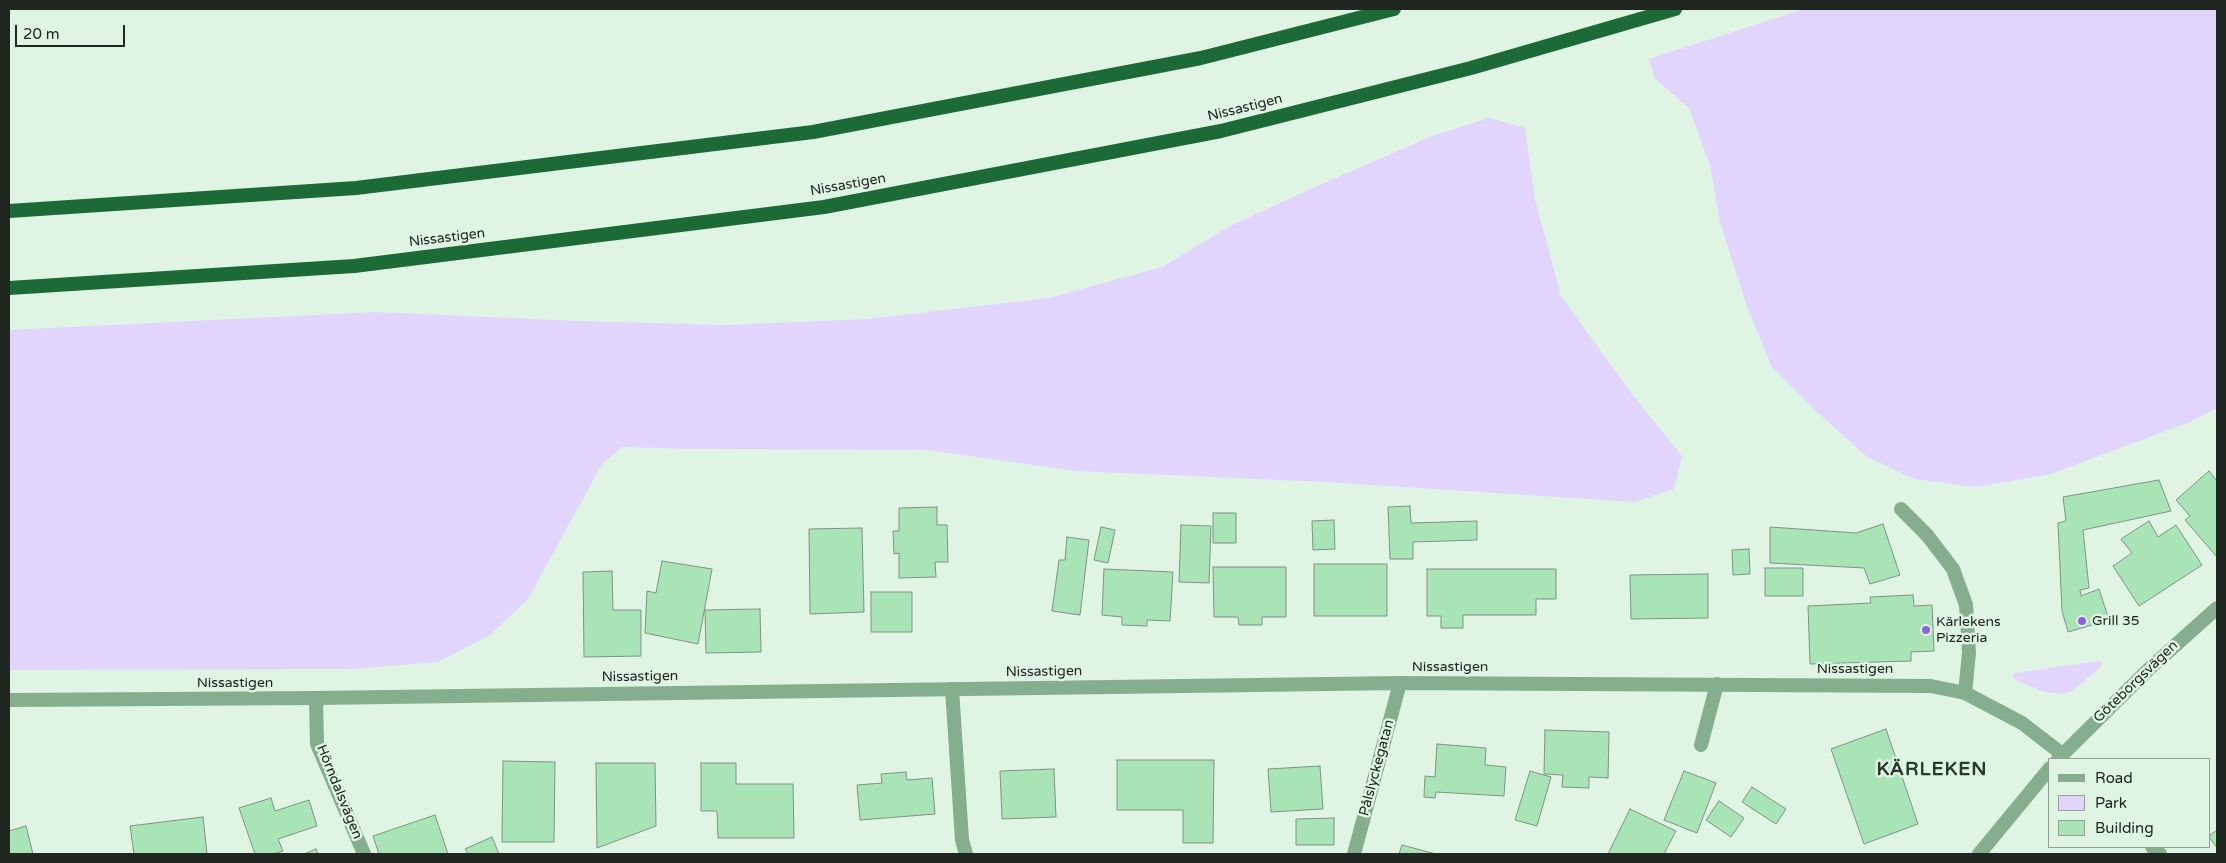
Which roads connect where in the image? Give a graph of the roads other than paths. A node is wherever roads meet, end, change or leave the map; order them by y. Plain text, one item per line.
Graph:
1 (1394, 9) edge
2 (1675, 9) edge
3 (9, 211) edge
4 (9, 288) edge
5 (1900, 509) dead end
6 (2217, 608) edge
7 (1400, 683) junction
8 (1717, 684) junction
9 (952, 689) junction
10 (1965, 693) junction
11 (316, 698) junction
12 (9, 700) edge
13 (1701, 745) dead end
14 (2062, 758) edge
15 (2048, 770) edge
16 (364, 854) edge
17 (966, 854) edge
18 (1354, 854) edge
19 (1979, 854) edge

1 - 3 highway
2 - 4 highway, Nissastigen
5 - 10 street
6 - 14 street, Göteborgsvägen
7 - 8 street, Nissastigen
7 - 9 street, Nissastigen
7 - 18 street, Pålslyckegatan
8 - 10 street, Nissastigen
8 - 13 street
9 - 11 street, Nissastigen
9 - 17 street
10 - 14 street, Nissastigen
11 - 12 street, Nissastigen
11 - 16 street, Hörndalsvägen
15 - 19 street

